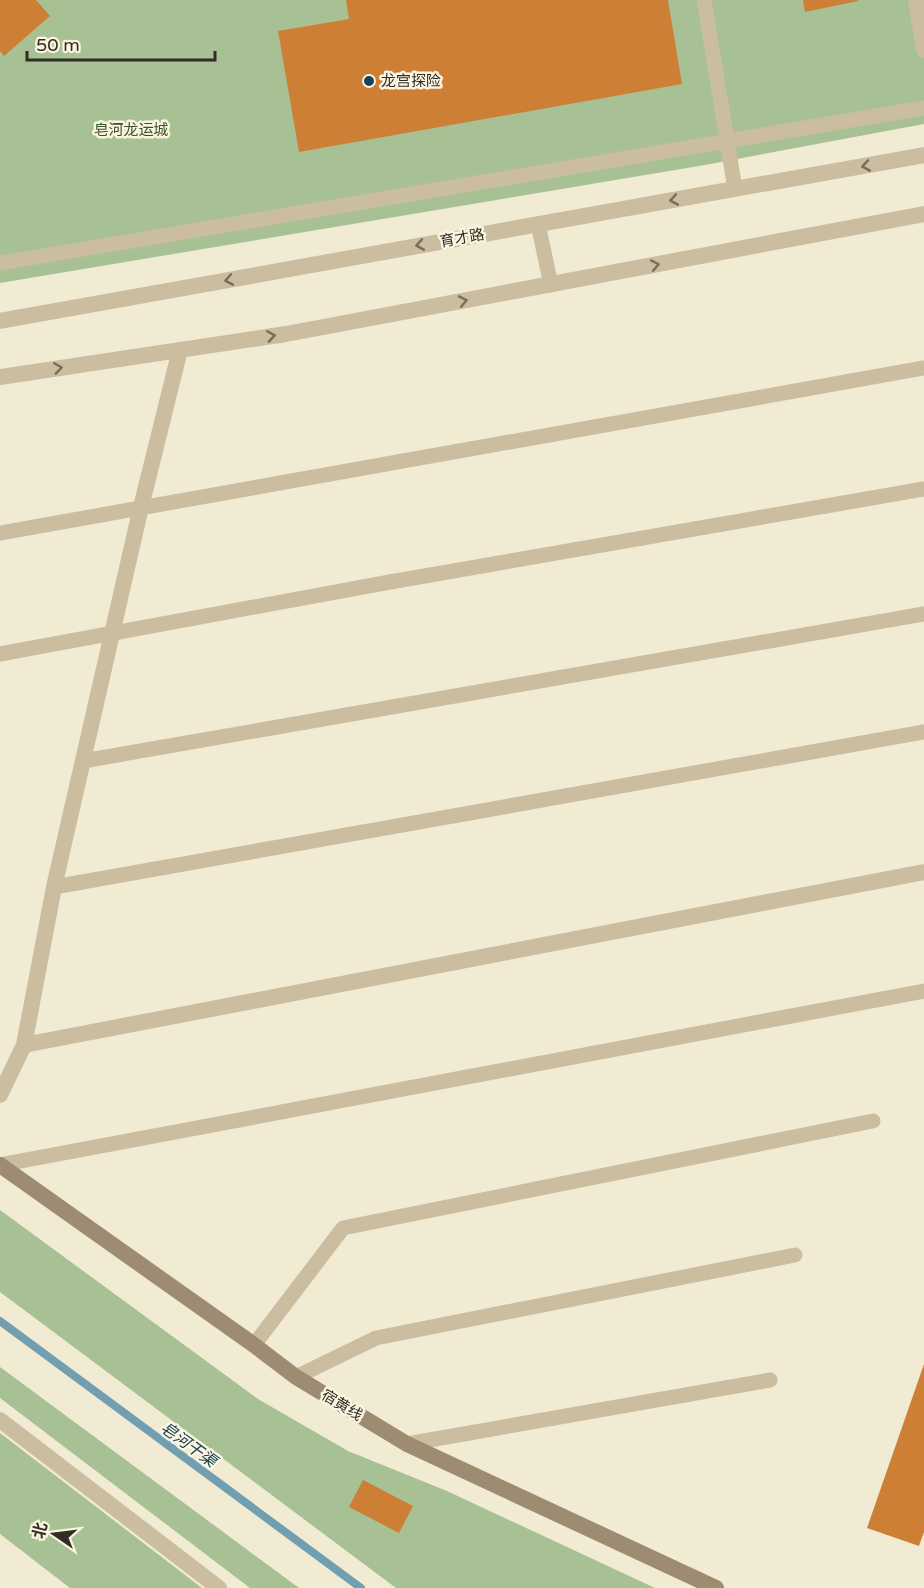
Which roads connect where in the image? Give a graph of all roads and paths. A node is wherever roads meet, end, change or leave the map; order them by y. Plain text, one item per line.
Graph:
1 (705, 0) edge
2 (916, 0) edge
3 (924, 50) edge
4 (924, 108) edge
5 (727, 141) junction
6 (924, 155) edge
7 (735, 189) junction
8 (924, 214) edge
9 (538, 224) junction
10 (0, 263) edge
11 (550, 285) junction
12 (0, 321) edge
13 (180, 350) junction
14 (924, 368) edge
15 (0, 377) edge
16 (924, 489) edge
17 (141, 507) junction
18 (0, 533) edge
19 (924, 614) edge
20 (112, 633) junction
21 (0, 654) edge
22 (924, 732) edge
23 (82, 760) junction
24 (924, 872) edge
25 (54, 887) junction
26 (924, 991) edge
27 (24, 1045) junction
28 (0, 1095) edge
29 (873, 1121) dead end
30 (0, 1165) edge
31 (795, 1255) dead end
32 (254, 1345) junction
33 (296, 1377) junction
34 (770, 1380) dead end
35 (0, 1420) edge
36 (407, 1444) junction
37 (219, 1588) edge
38 (716, 1588) edge

1 - 5 lane
2 - 3 street
4 - 5 lane
5 - 7 lane
5 - 10 lane
6 -> 7 street, 育才路
7 -> 9 street, 育才路
11 -> 8 street
9 - 11 lane
9 -> 12 street, 育才路
13 -> 11 street
15 -> 13 street
13 - 17 street
14 - 17 lane
16 - 20 lane
17 - 18 lane
17 - 20 street
19 - 23 lane
20 - 21 lane
20 - 23 street
22 - 25 lane
23 - 25 street
24 - 27 street
25 - 27 street
26 - 30 lane
27 - 28 street
29 - 32 lane
30 - 32 main road, 宿黄线
31 - 33 lane
32 - 33 main road, 宿黄线
33 - 36 main road, 宿黄线
34 - 36 lane
35 - 37 street
36 - 38 main road, 宿黄线

